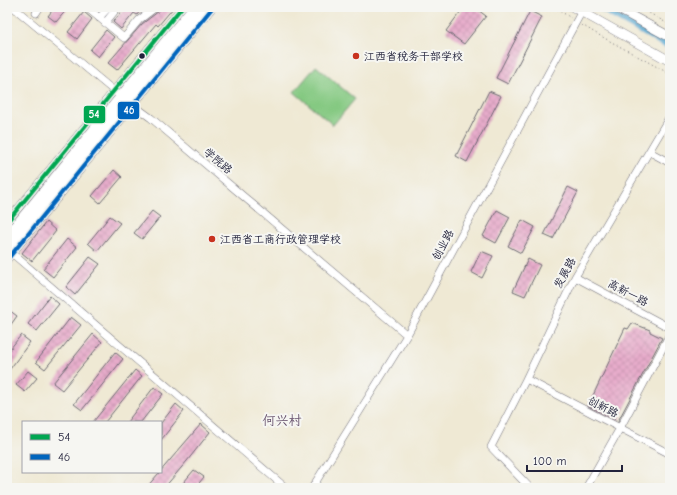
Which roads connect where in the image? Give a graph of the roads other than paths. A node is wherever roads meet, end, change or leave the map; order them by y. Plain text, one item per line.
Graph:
1 (12, 7) edge
2 (86, 7) edge
3 (109, 7) edge
4 (118, 7) edge
5 (156, 7) edge
6 (182, 7) edge
7 (193, 7) edge
8 (203, 7) edge
9 (213, 7) edge
10 (573, 7) edge
11 (614, 7) edge
12 (582, 10) edge
13 (102, 20) junction
14 (670, 37) edge
15 (670, 61) edge
16 (123, 98) junction
17 (670, 116) edge
18 (650, 152) junction
19 (670, 162) edge
20 (7, 222) edge
21 (7, 236) edge
22 (9, 250) edge
23 (7, 260) edge
24 (575, 277) junction
25 (670, 328) edge
26 (670, 334) edge
27 (407, 335) junction
28 (526, 379) junction
29 (620, 428) junction
30 (670, 454) edge
31 (286, 488) edge
32 (312, 488) edge
33 (530, 488) edge
34 (586, 488) edge

1 - 16 street, 学院路
2 - 13 street
3 - 13 street
4 - 13 street
5 - 13 street
6 - 16 street
7 - 16 main road
8 - 16 main road
9 - 16 street
10 - 12 main road
11 - 14 main road
12 - 15 main road
12 - 27 street, 创业路
16 - 20 street
16 - 21 main road
16 - 22 main road
16 - 27 street, 学院路
17 - 18 street, 发展路
18 - 19 street
18 - 24 street, 发展路
22 - 23 street
22 - 31 street
24 - 25 street, 高新一路
24 - 28 street, 发展路
26 - 29 street
27 - 32 street, 创业路
28 - 29 street, 创新路
28 - 33 street, 发展路
29 - 30 street, 创新路
29 - 34 street

